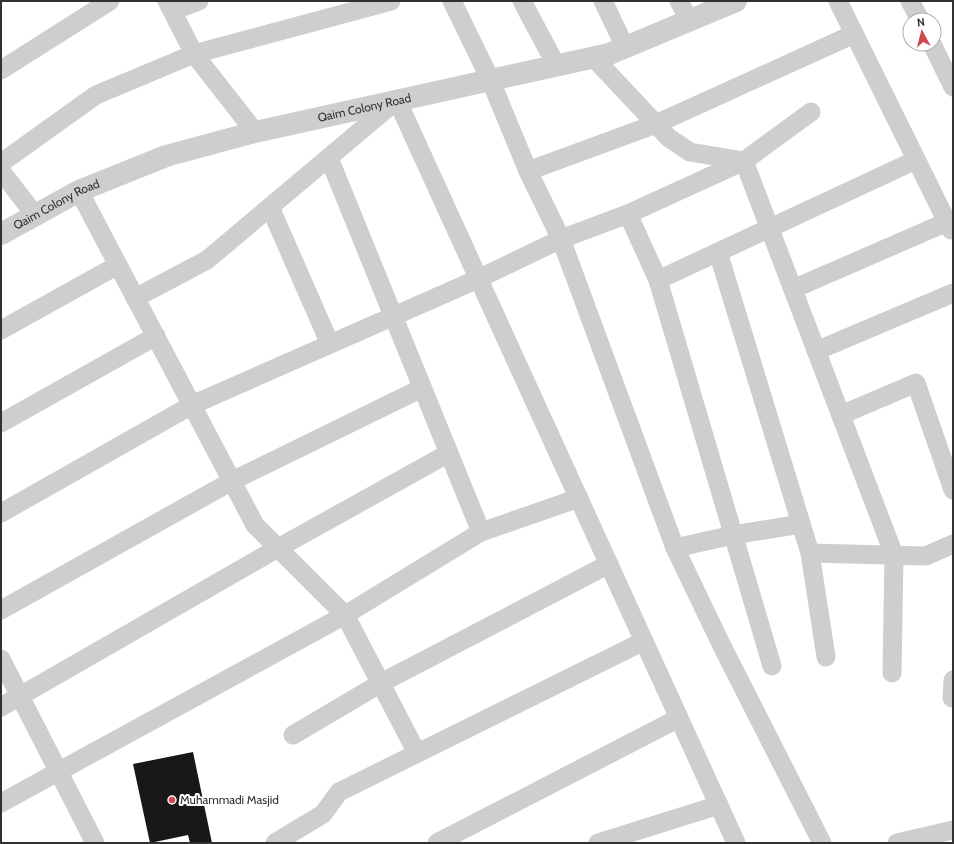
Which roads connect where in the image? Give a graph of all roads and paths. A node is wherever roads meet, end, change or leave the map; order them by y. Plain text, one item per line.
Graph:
1 (110, 1) edge
2 (199, 1) edge
3 (391, 1) edge
4 (452, 1) edge
5 (522, 1) edge
6 (603, 1) edge
7 (679, 1) edge
8 (736, 1) edge
9 (838, 1) edge
10 (910, 1) edge
11 (170, 6) edge
12 (916, 12) edge
13 (689, 20) junction
14 (854, 34) junction
15 (625, 47) junction
16 (936, 52) edge
17 (194, 54) junction
18 (593, 57) junction
19 (556, 65) junction
20 (1, 70) edge
21 (490, 79) junction
22 (953, 87) edge
23 (397, 100) junction
24 (811, 112) dead end
25 (656, 124) junction
26 (255, 132) junction
27 (329, 158) junction
28 (916, 160) junction
29 (744, 161) junction
30 (1, 163) edge
31 (1, 171) edge
32 (528, 171) junction
33 (79, 191) junction
34 (270, 207) junction
35 (628, 214) junction
36 (35, 215) junction
37 (950, 225) edge
38 (770, 228) junction
39 (1, 234) edge
40 (561, 239) junction
41 (718, 252) junction
42 (118, 265) junction
43 (478, 279) junction
44 (658, 280) junction
45 (793, 289) junction
46 (953, 293) edge
47 (135, 298) junction
48 (393, 316) junction
49 (1, 330) edge
50 (156, 336) junction
51 (330, 344) junction
52 (816, 351) junction
53 (422, 388) junction
54 (192, 405) junction
55 (841, 415) junction
56 (1, 423) edge
57 (449, 454) junction
58 (232, 481) junction
59 (953, 490) edge
60 (579, 498) junction
61 (1, 513) edge
62 (801, 524) junction
63 (481, 532) junction
64 (733, 535) junction
65 (953, 544) edge
66 (278, 548) junction
67 (675, 548) junction
68 (810, 553) junction
69 (894, 555) junction
70 (609, 564) junction
71 (1, 610) edge
72 (345, 615) junction
73 (644, 641) junction
74 (826, 657) dead end
75 (1, 659) edge
76 (772, 666) dead end
77 (892, 673) dead end
78 (953, 680) edge
79 (381, 684) junction
80 (20, 696) junction
81 (952, 698) dead end
82 (1, 707) edge
83 (679, 718) junction
84 (293, 735) dead end
85 (417, 753) junction
86 (58, 772) junction
87 (1, 804) edge
88 (719, 805) junction
89 (953, 830) edge
90 (95, 843) edge
91 (275, 843) edge
92 (437, 843) edge
93 (598, 843) edge
94 (736, 843) edge
95 (822, 843) edge
96 (897, 843) edge

1 - 20 street
2 - 11 street
3 - 17 street
4 - 21 street
5 - 19 street
6 - 15 street
7 - 13 street
8 - 13 street, Qaim Colony Road
9 - 14 street
10 - 12 street
11 - 17 street
13 - 15 street, Qaim Colony Road
14 - 25 street
14 - 28 street
15 - 18 street, Qaim Colony Road
16 - 22 street
17 - 26 street
17 - 30 street
18 - 19 street, Qaim Colony Road
18 - 25 street
19 - 21 street, Qaim Colony Road
21 - 23 street, Qaim Colony Road
21 - 32 street
23 - 26 street, Qaim Colony Road
23 - 27 street
23 - 43 street
24 - 29 street
25 - 29 street
25 - 32 street
26 - 33 street, Qaim Colony Road
27 - 34 street
27 - 48 street
28 - 37 street
28 - 38 street
29 - 35 street
29 - 38 street
31 - 36 street
32 - 40 street
33 - 36 street, Qaim Colony Road
33 - 42 street
34 - 47 street
34 - 51 street
35 - 40 street
35 - 44 street
36 - 39 street, Qaim Colony Road
37 - 45 street
38 - 41 street
38 - 45 street
40 - 43 street
40 - 67 street
41 - 44 street
41 - 62 street
42 - 47 street
42 - 49 street
43 - 48 street
43 - 60 street
44 - 64 street
45 - 52 street
46 - 52 street
47 - 50 street
48 - 51 street
48 - 53 street
50 - 54 street
50 - 56 street
51 - 54 street
52 - 55 street
53 - 57 street
53 - 58 street
54 - 58 street
54 - 61 street
55 - 59 street
55 - 69 street
57 - 63 street
57 - 66 street
58 - 66 street
58 - 71 street
60 - 63 street
60 - 70 street
62 - 64 street
62 - 68 street
63 - 72 street
64 - 67 street
64 - 76 street
65 - 69 street
66 - 72 street
66 - 80 street
67 - 95 street
68 - 69 street
68 - 74 street
69 - 77 street
70 - 73 street
70 - 79 street
72 - 79 street
72 - 86 street
73 - 83 street
73 - 85 street
75 - 80 street
78 - 81 street
79 - 84 street
79 - 85 street
80 - 82 street
80 - 86 street
83 - 88 street
83 - 92 street
85 - 91 street
86 - 87 street
86 - 90 street
88 - 93 street
88 - 94 street
89 - 96 street

